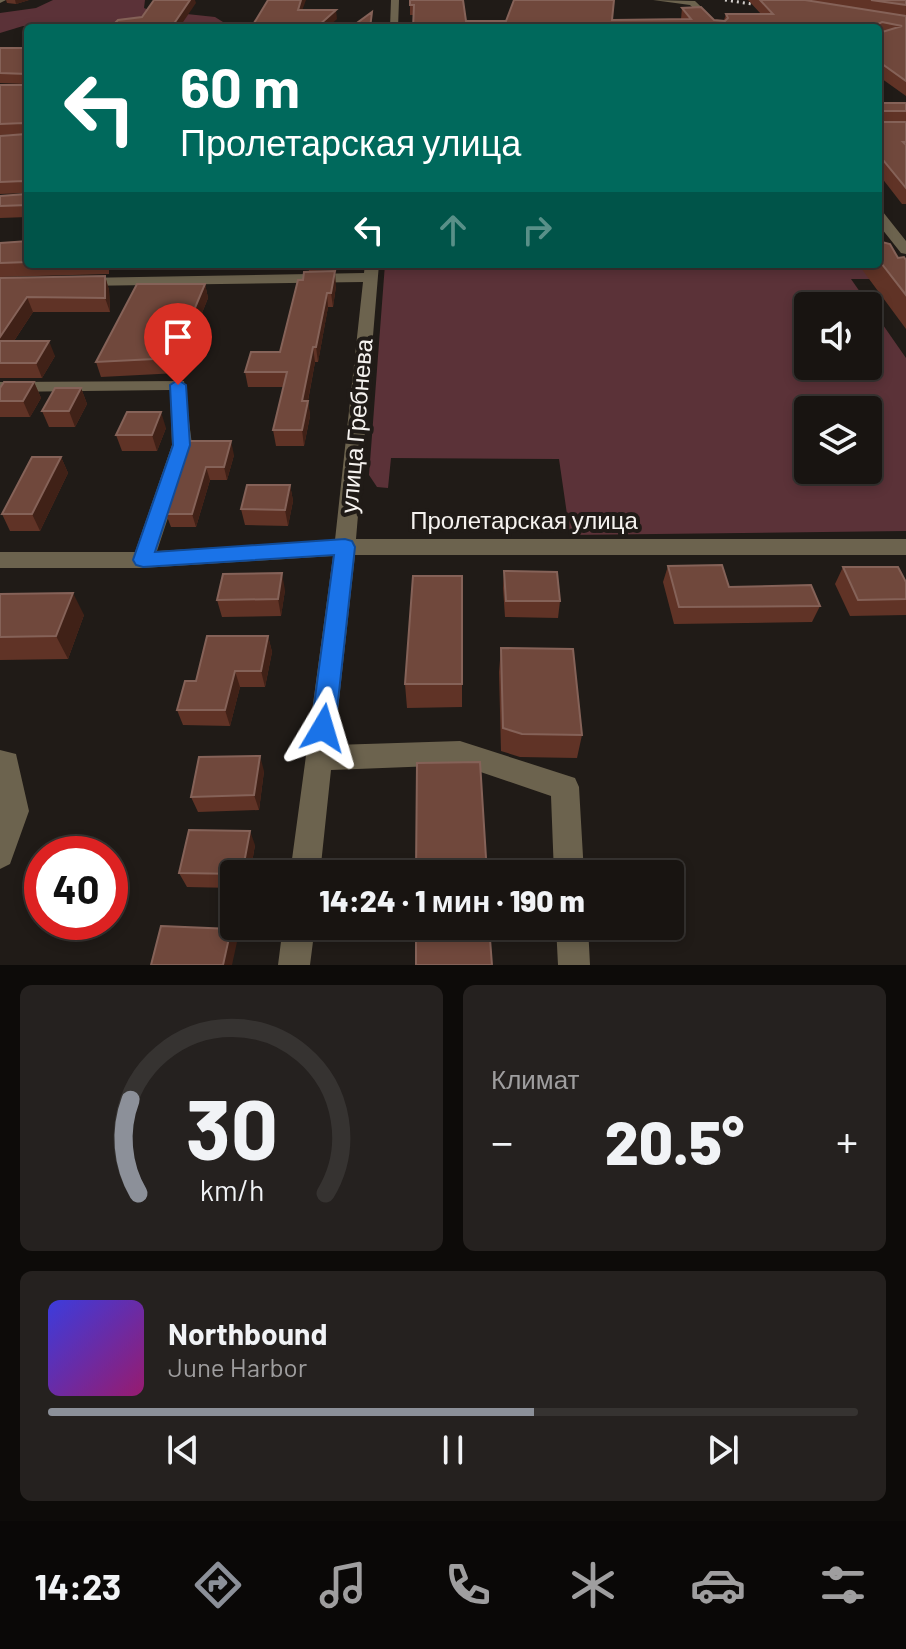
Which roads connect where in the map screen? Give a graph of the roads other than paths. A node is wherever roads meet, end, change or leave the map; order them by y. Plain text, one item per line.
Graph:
1 (395, 0) edge
2 (657, 0) edge
3 (394, 24) edge
4 (715, 24) edge
5 (882, 220) edge
6 (906, 250) edge
7 (371, 270) edge
8 (62, 282) edge
9 (0, 387) edge
10 (345, 547) junction
11 (906, 547) edge
12 (0, 560) edge
13 (143, 560) junction
14 (319, 758) junction
15 (0, 762) edge
16 (0, 854) edge
17 (307, 860) edge
18 (568, 860) edge
19 (297, 940) edge
20 (573, 940) edge
21 (294, 965) edge
22 (574, 965) edge

1 - 3 street
2 - 4 street
5 - 6 street
7 - 8 street
7 - 10 street, улица Гребнева
9 - 13 street
10 - 11 street, Пролетарская улица
10 - 13 street, Пролетарская улица
10 - 14 street, улица Гребнева
12 - 13 street, Пролетарская улица
14 - 17 street, улица Гребнева
14 - 18 street
15 - 16 street
19 - 21 street
20 - 22 street

